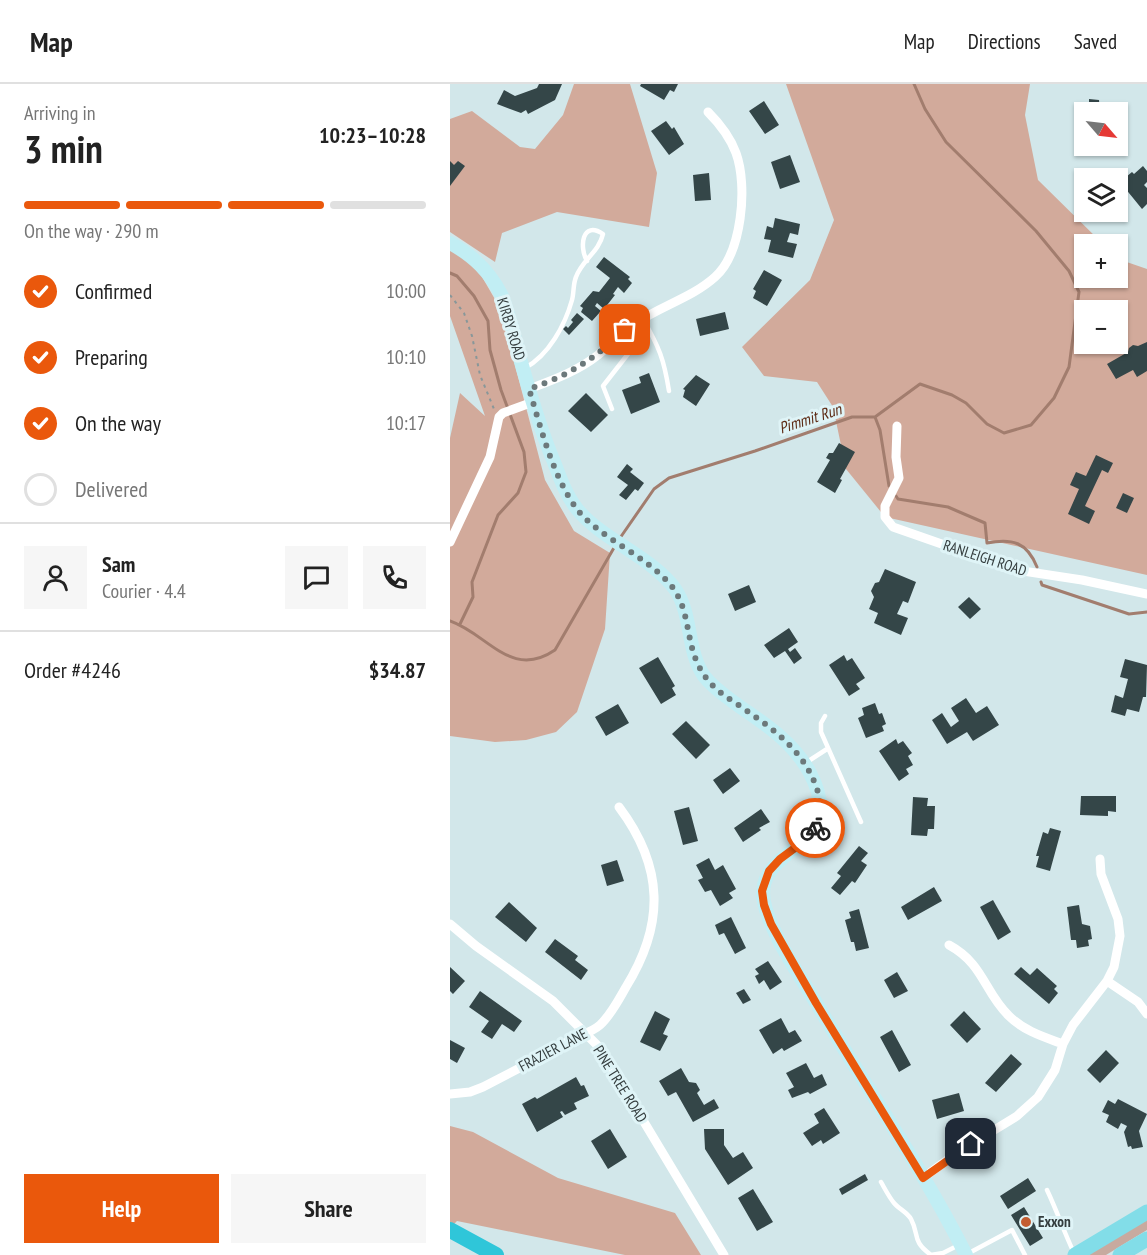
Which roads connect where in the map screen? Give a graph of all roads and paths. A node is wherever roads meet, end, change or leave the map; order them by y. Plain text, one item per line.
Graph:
1 (708, 112) dead end
2 (450, 243) edge
3 (587, 261) junction
4 (450, 295) edge
5 (643, 318) junction
6 (626, 330) junction
7 (523, 369) junction
8 (669, 391) dead end
9 (529, 399) junction
10 (612, 408) dead end
11 (500, 417) junction
12 (897, 426) dead end
13 (450, 542) edge
14 (1147, 594) edge
15 (825, 716) dead end
16 (827, 749) junction
17 (805, 764) junction
18 (620, 807) dead end
19 (861, 822) dead end
20 (1100, 859) dead end
21 (450, 924) edge
22 (949, 945) dead end
23 (1107, 981) junction
24 (1147, 1014) edge
25 (586, 1032) junction
26 (1063, 1044) junction
27 (450, 1094) edge
28 (923, 1178) junction
29 (881, 1182) dead end
30 (1047, 1190) dead end
31 (1147, 1212) edge
32 (450, 1230) edge
33 (1147, 1239) edge
34 (965, 1251) edge
35 (496, 1255) edge
36 (724, 1255) edge
37 (1024, 1255) edge
38 (1075, 1255) edge
39 (1120, 1255) edge

1 - 5 street
2 - 7 main road, KIRBY ROAD
3 - 3 lane
3 - 7 lane
4 - 11 path
5 - 6 street
5 - 8 lane
6 - 9 street
6 - 10 lane
7 - 9 main road, KIRBY ROAD
9 - 11 street
9 - 17 main road, KIRBY ROAD
11 - 13 street
12 - 14 street, RANLEIGH ROAD
15 - 16 lane
16 - 17 lane
16 - 19 lane
17 - 28 main road, KIRBY ROAD
18 - 25 street, FRAZIER LANE
20 - 23 street
21 - 25 street, PINE TREE ROAD
22 - 26 street
23 - 24 street
23 - 26 street
25 - 27 street, FRAZIER LANE
25 - 36 street, PINE TREE ROAD
26 - 28 street
28 - 34 main road, KIRBY ROAD
29 - 34 lane
30 - 38 lane
31 - 38 main road
32 - 35 highway
33 - 39 main road
34 - 37 lane

